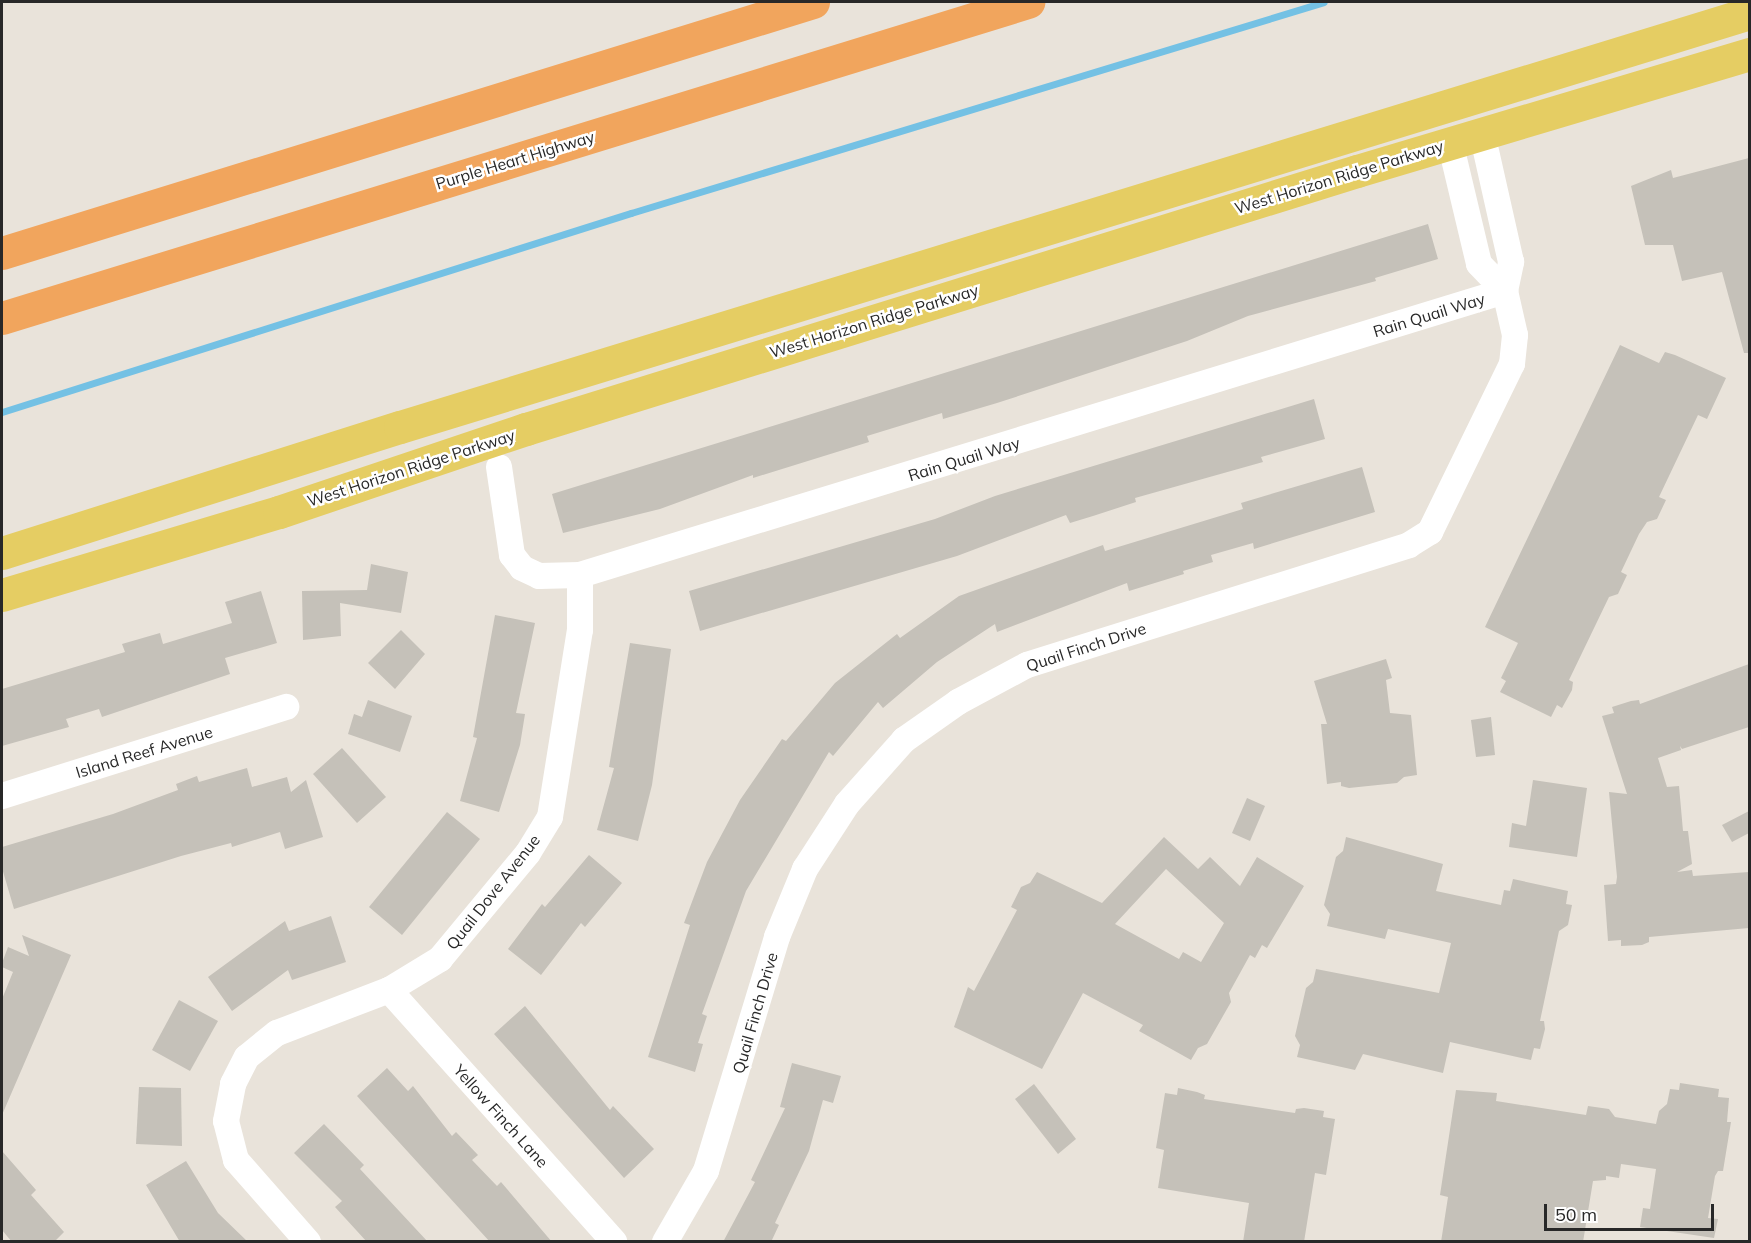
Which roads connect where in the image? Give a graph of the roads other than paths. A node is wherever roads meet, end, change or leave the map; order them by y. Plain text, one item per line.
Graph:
1 (813, 2) edge
2 (1028, 2) edge
3 (1749, 13) edge
4 (1645, 42) junction
5 (1749, 54) edge
6 (1482, 133) junction
7 (1450, 142) junction
8 (2, 253) edge
9 (1505, 291) junction
10 (2, 318) edge
11 (400, 427) junction
12 (493, 455) junction
13 (2, 553) edge
14 (580, 575) junction
15 (2, 595) edge
16 (286, 707) dead end
17 (2, 796) edge
18 (388, 990) junction
19 (308, 1242) edge
20 (614, 1242) edge
21 (665, 1242) edge

1 - 8 highway
2 - 10 highway, Purple Heart Highway
3 - 4 main road
4 - 7 main road
4 - 11 main road
5 - 6 main road, West Horizon Ridge Parkway
6 - 7 main road, West Horizon Ridge Parkway
6 - 9 street, Quail Finch Drive
7 - 9 street
7 - 12 main road, West Horizon Ridge Parkway
9 - 14 street, Rain Quail Way
9 - 21 street, Quail Finch Drive
11 - 12 main road
11 - 13 main road
12 - 14 street, Rain Quail Way
12 - 15 main road, West Horizon Ridge Parkway
14 - 18 street, Quail Dove Avenue
16 - 17 street, Island Reef Avenue
18 - 19 street, Quail Dove Avenue
18 - 20 street, Yellow Finch Lane

